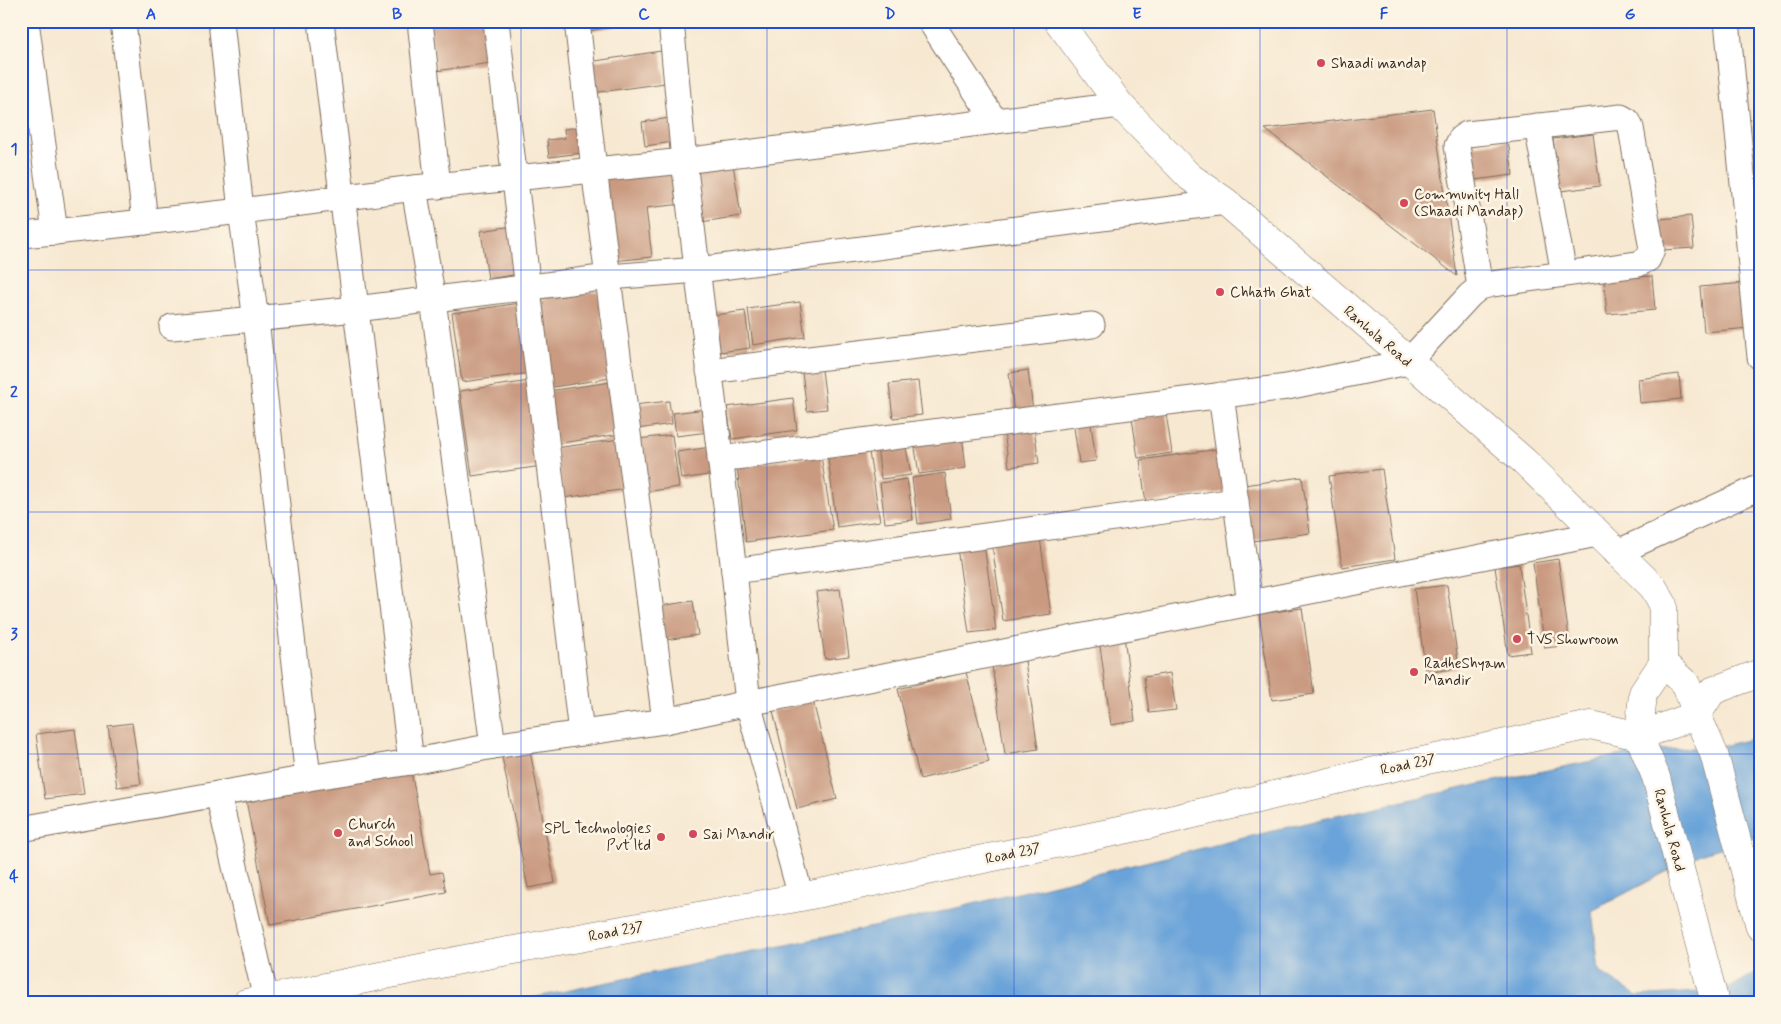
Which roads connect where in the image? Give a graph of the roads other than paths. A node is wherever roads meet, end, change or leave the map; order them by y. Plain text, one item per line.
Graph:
1 (26, 21) edge
2 (123, 21) edge
3 (221, 21) edge
4 (321, 21) edge
5 (420, 21) edge
6 (496, 21) edge
7 (577, 21) edge
8 (671, 21) edge
9 (930, 21) edge
10 (1058, 21) edge
11 (1727, 21) edge
12 (1120, 106) junction
13 (995, 121) junction
14 (1536, 126) junction
15 (684, 161) junction
16 (594, 169) junction
17 (516, 177) junction
18 (426, 187) junction
19 (342, 198) junction
20 (1226, 202) junction
21 (241, 211) junction
22 (144, 222) junction
23 (55, 232) junction
24 (21, 235) edge
25 (698, 270) junction
26 (1564, 274) junction
27 (609, 277) junction
28 (527, 288) junction
29 (1480, 288) junction
30 (433, 300) junction
31 (356, 309) junction
32 (256, 320) junction
33 (1092, 325) dead end
34 (172, 327) dead end
35 (1760, 357) edge
36 (1408, 362) junction
37 (709, 371) junction
38 (1221, 394) junction
39 (720, 459) junction
40 (1760, 487) edge
41 (1236, 501) junction
42 (1607, 543) junction
43 (734, 571) junction
44 (1250, 603) junction
45 (1663, 663) junction
46 (1760, 673) edge
47 (748, 703) junction
48 (1697, 715) junction
49 (665, 721) junction
50 (581, 733) junction
51 (1639, 736) junction
52 (493, 746) junction
53 (411, 762) junction
54 (308, 778) junction
55 (218, 794) junction
56 (21, 829) edge
57 (801, 896) junction
58 (1760, 927) edge
59 (256, 1001) edge
60 (1715, 1003) edge

1 - 23 street
2 - 22 street
3 - 21 street
4 - 19 street
5 - 18 street
6 - 17 street
7 - 16 street
8 - 15 street
9 - 13 street
10 - 12 street, Ranhola Road
11 - 35 street
12 - 13 street
12 - 20 street, Ranhola Road
13 - 15 street
14 - 26 street
14 - 26 street
14 - 29 street
15 - 16 street
15 - 25 street
16 - 17 street
16 - 27 street
17 - 18 street
17 - 28 street
18 - 19 street
18 - 30 street
19 - 21 street
19 - 31 street
20 - 25 street
20 - 36 street, Ranhola Road
21 - 22 street
21 - 32 street
22 - 23 street
23 - 24 street
25 - 27 street
25 - 37 street
26 - 29 street
27 - 28 street
27 - 49 street
28 - 30 street
28 - 50 street
29 - 36 street
30 - 31 street
30 - 52 street
31 - 32 street
31 - 53 street
32 - 34 street
32 - 54 street
33 - 37 street
36 - 38 street
36 - 42 street, Ranhola Road
37 - 39 street
38 - 39 street
38 - 41 street
39 - 43 street
40 - 42 street
41 - 43 street
41 - 44 street
42 - 44 street
42 - 45 street, Ranhola Road
43 - 47 street
44 - 47 street
45 - 48 street
45 - 51 street, Ranhola Road
46 - 48 street
47 - 49 street
47 - 57 street
48 - 51 street
48 - 58 street
49 - 50 street
50 - 52 street
51 - 57 street, Road 237
51 - 60 street, Ranhola Road
52 - 53 street
53 - 54 street
54 - 55 street
55 - 56 street
55 - 59 street
57 - 59 street, Road 237

